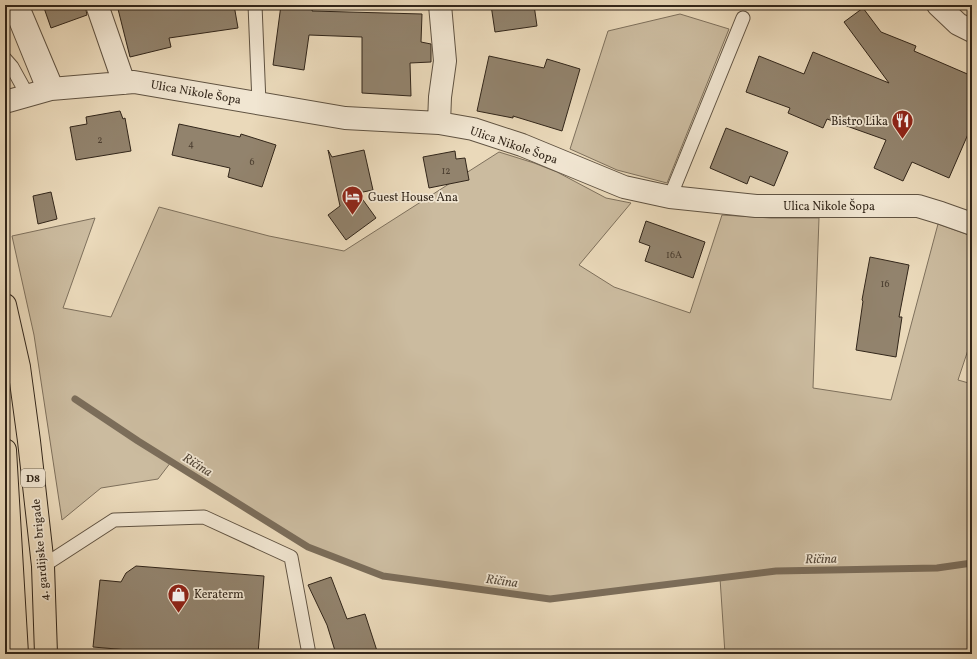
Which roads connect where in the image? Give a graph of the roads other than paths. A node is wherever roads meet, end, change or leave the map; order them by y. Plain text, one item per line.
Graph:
1 (9, 5) edge
2 (22, 5) edge
3 (97, 5) edge
4 (255, 5) edge
5 (440, 5) edge
6 (938, 5) edge
7 (743, 18) dead end
8 (972, 31) edge
9 (5, 59) edge
10 (124, 83) junction
11 (43, 92) junction
12 (5, 102) edge
13 (259, 103) junction
14 (438, 123) junction
15 (670, 197) junction
16 (972, 224) edge
17 (5, 304) edge
18 (5, 450) edge
19 (43, 566) junction
20 (18, 654) edge
21 (46, 654) edge
22 (309, 654) edge

1 - 11 lane
2 - 11 lane
3 - 10 street
4 - 13 lane
5 - 14 street
6 - 8 street
7 - 15 lane
9 - 11 lane
10 - 11 street, Ulica Nikole Šopa
10 - 13 street, Ulica Nikole Šopa
11 - 12 street, Ulica Nikole Šopa
13 - 14 street, Ulica Nikole Šopa
14 - 15 street, Ulica Nikole Šopa
15 - 16 street, Ulica Nikole Šopa
17 - 19 main road, 4. gardijske brigade / D8
18 - 20 main road, D8
19 - 21 main road, 4. gardijske brigade / D8
19 - 22 lane

